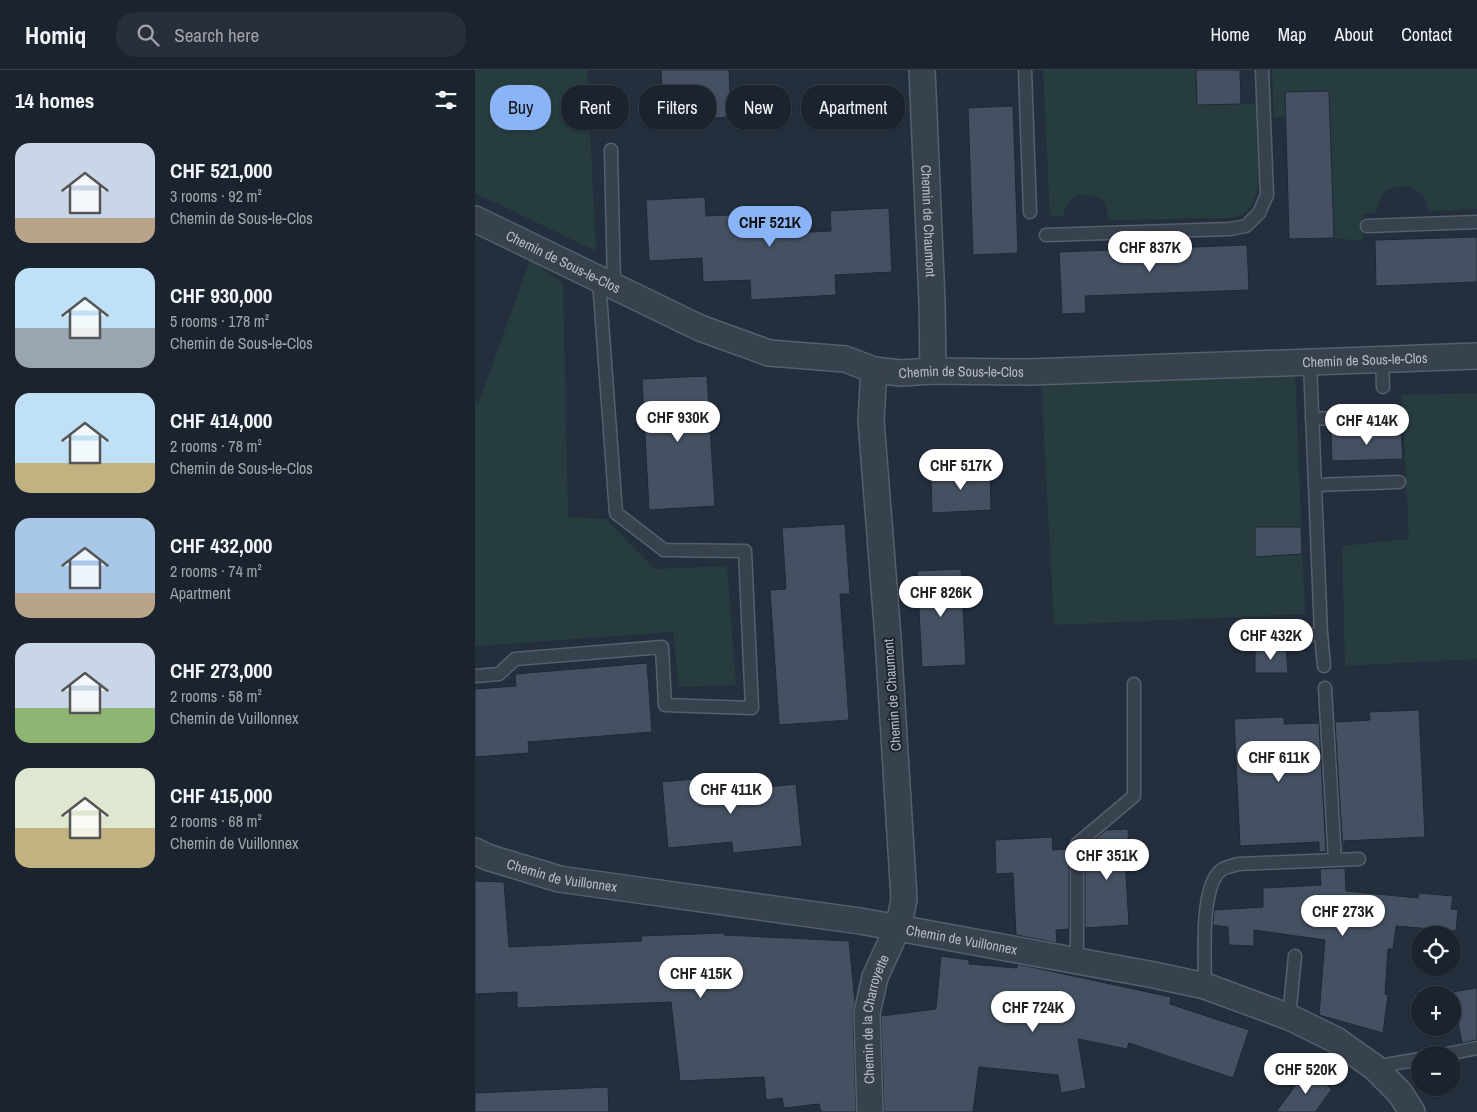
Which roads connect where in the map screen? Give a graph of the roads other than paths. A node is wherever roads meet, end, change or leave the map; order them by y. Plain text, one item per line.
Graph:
1 (922, 70) edge
2 (1025, 70) edge
3 (1262, 70) edge
4 (611, 150) dead end
5 (1030, 212) dead end
6 (475, 219) edge
7 (1477, 222) edge
8 (1367, 226) dead end
9 (1047, 235) dead end
10 (607, 283) junction
11 (1477, 356) edge
12 (1382, 359) junction
13 (1310, 362) junction
14 (874, 370) junction
15 (933, 371) junction
16 (1383, 387) dead end
17 (1331, 418) dead end
18 (1312, 419) junction
19 (1399, 482) dead end
20 (1315, 485) junction
21 (1321, 634) junction
22 (1251, 638) dead end
23 (1324, 666) dead end
24 (475, 676) edge
25 (1134, 684) dead end
26 (1325, 688) dead end
27 (475, 851) edge
28 (1335, 860) junction
29 (1359, 860) dead end
30 (895, 929) junction
31 (1295, 956) dead end
32 (1077, 961) junction
33 (1205, 986) junction
34 (1289, 1017) junction
35 (1477, 1048) edge
36 (1461, 1051) edge
37 (1411, 1061) edge
38 (1374, 1068) junction
39 (870, 1112) edge
40 (1412, 1112) edge

1 - 15 street, Chemin de Chaumont
2 - 5 lane
3 - 9 lane
4 - 10 lane
6 - 10 street, Chemin de Sous-le-Clos
7 - 8 lane
10 - 14 street, Chemin de Sous-le-Clos
10 - 24 lane
11 - 12 street, Chemin de Sous-le-Clos
12 - 13 street, Chemin de Sous-le-Clos
12 - 16 lane
13 - 15 street, Chemin de Sous-le-Clos
13 - 18 lane
14 - 15 street, Chemin de Sous-le-Clos
14 - 30 street, Chemin de Chaumont
17 - 18 lane
18 - 20 lane
19 - 20 lane
20 - 21 lane
21 - 22 lane
21 - 23 lane
25 - 32 lane
26 - 28 lane
27 - 30 street, Chemin de Vuillonnex
28 - 29 lane
28 - 33 lane
30 - 32 street, Chemin de Vuillonnex
30 - 39 street, Chemin de la Charroyette
31 - 34 lane
32 - 33 street, Chemin de Vuillonnex
33 - 34 street, Chemin de Vuillonnex
34 - 38 street, Chemin de Vuillonnex
35 - 36 lane
37 - 38 lane
38 - 40 street, Chemin de Vuillonnex

